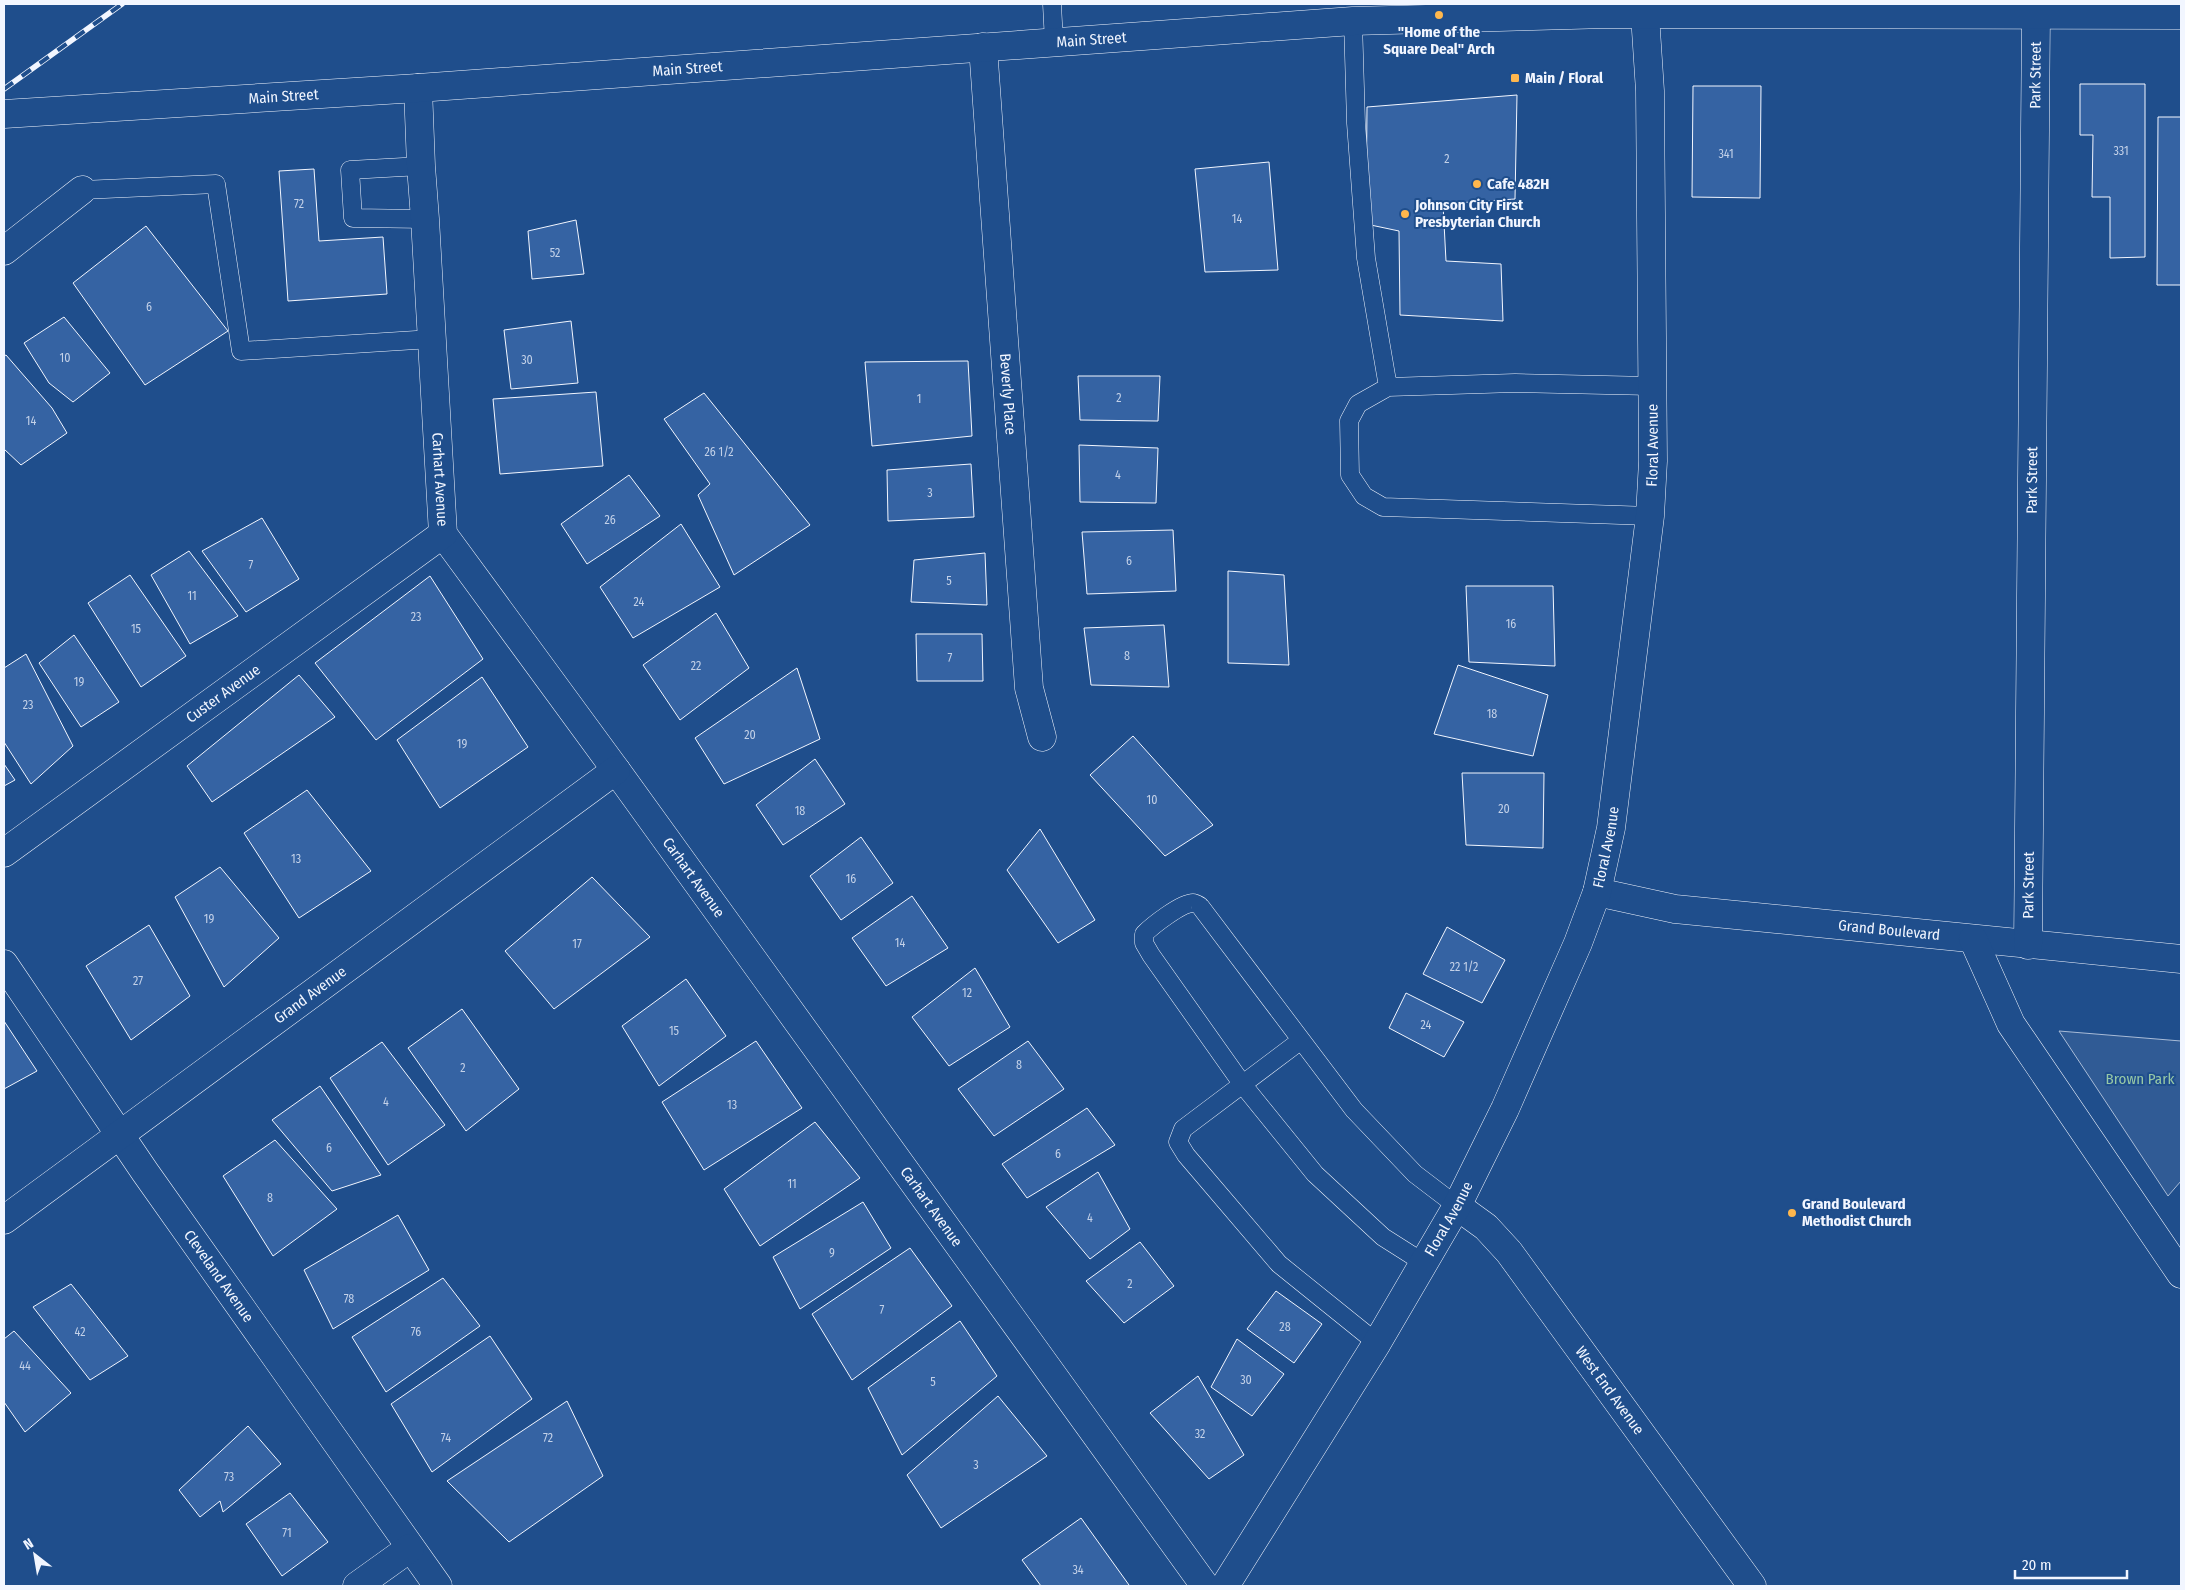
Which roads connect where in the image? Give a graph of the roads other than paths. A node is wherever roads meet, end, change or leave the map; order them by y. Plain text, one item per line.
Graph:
1 (1052, 4) edge
2 (1645, 9) edge
3 (1879, 10) edge
4 (2024, 11) edge
5 (2181, 15) edge
6 (1353, 21) junction
7 (1054, 42) junction
8 (984, 48) junction
9 (418, 88) junction
10 (4, 114) edge
11 (421, 166) junction
12 (82, 190) joint
13 (426, 219) junction
14 (4, 250) edge
15 (432, 339) junction
16 (1652, 386) junction
17 (1388, 387) junction
18 (1650, 516) junction
19 (443, 534) junction
20 (1042, 737) dead end
21 (616, 770) junction
22 (4, 853) edge
23 (1597, 892) junction
24 (1972, 939) junction
25 (2028, 945) junction
26 (2181, 959) edge
27 (4, 964) edge
28 (1300, 1041) junction
29 (1243, 1085) junction
30 (120, 1134) junction
31 (1457, 1206) junction
32 (4, 1220) edge
33 (1424, 1263) junction
34 (2181, 1274) edge
35 (1376, 1343) junction
36 (410, 1548) junction
37 (357, 1586) edge
38 (438, 1586) edge
39 (1205, 1586) edge
40 (1225, 1586) edge
41 (1752, 1586) edge

1 - 7 lane
2 - 3 street, Main Street
2 - 6 street, Main Street
2 - 16 street, Floral Avenue
3 - 4 street, Main Street
4 - 5 street, Main Street
4 - 25 street, Park Street
6 - 7 street, Main Street
6 - 17 lane
7 - 8 street, Main Street
8 - 9 street, Main Street
8 - 20 street, Beverly Place
9 - 10 street, Main Street
9 - 11 street, Carhart Avenue
11 - 13 street, Carhart Avenue
11 - 13 lane
12 - 14 street
12 - 15 lane
13 - 15 street, Carhart Avenue
15 - 19 street, Carhart Avenue
16 - 17 lane
16 - 18 street, Floral Avenue
17 - 18 lane
18 - 23 street, Floral Avenue
19 - 21 street, Carhart Avenue
19 - 22 street, Custer Avenue
21 - 30 street, Grand Avenue
21 - 39 street, Carhart Avenue
23 - 24 street, Grand Boulevard
23 - 31 street, Floral Avenue
24 - 25 street, Grand Boulevard
24 - 34 street
25 - 26 street, Grand Boulevard
27 - 30 street, Cleveland Avenue
28 - 29 lane
28 - 29 lane
28 - 31 lane
29 - 33 lane
29 - 35 lane
30 - 32 street, Grand Avenue
30 - 36 street, Cleveland Avenue
31 - 33 street, Floral Avenue
31 - 41 street, West End Avenue
33 - 35 street, Floral Avenue
35 - 40 street, Floral Avenue
36 - 37 street
36 - 38 street, Cleveland Avenue

